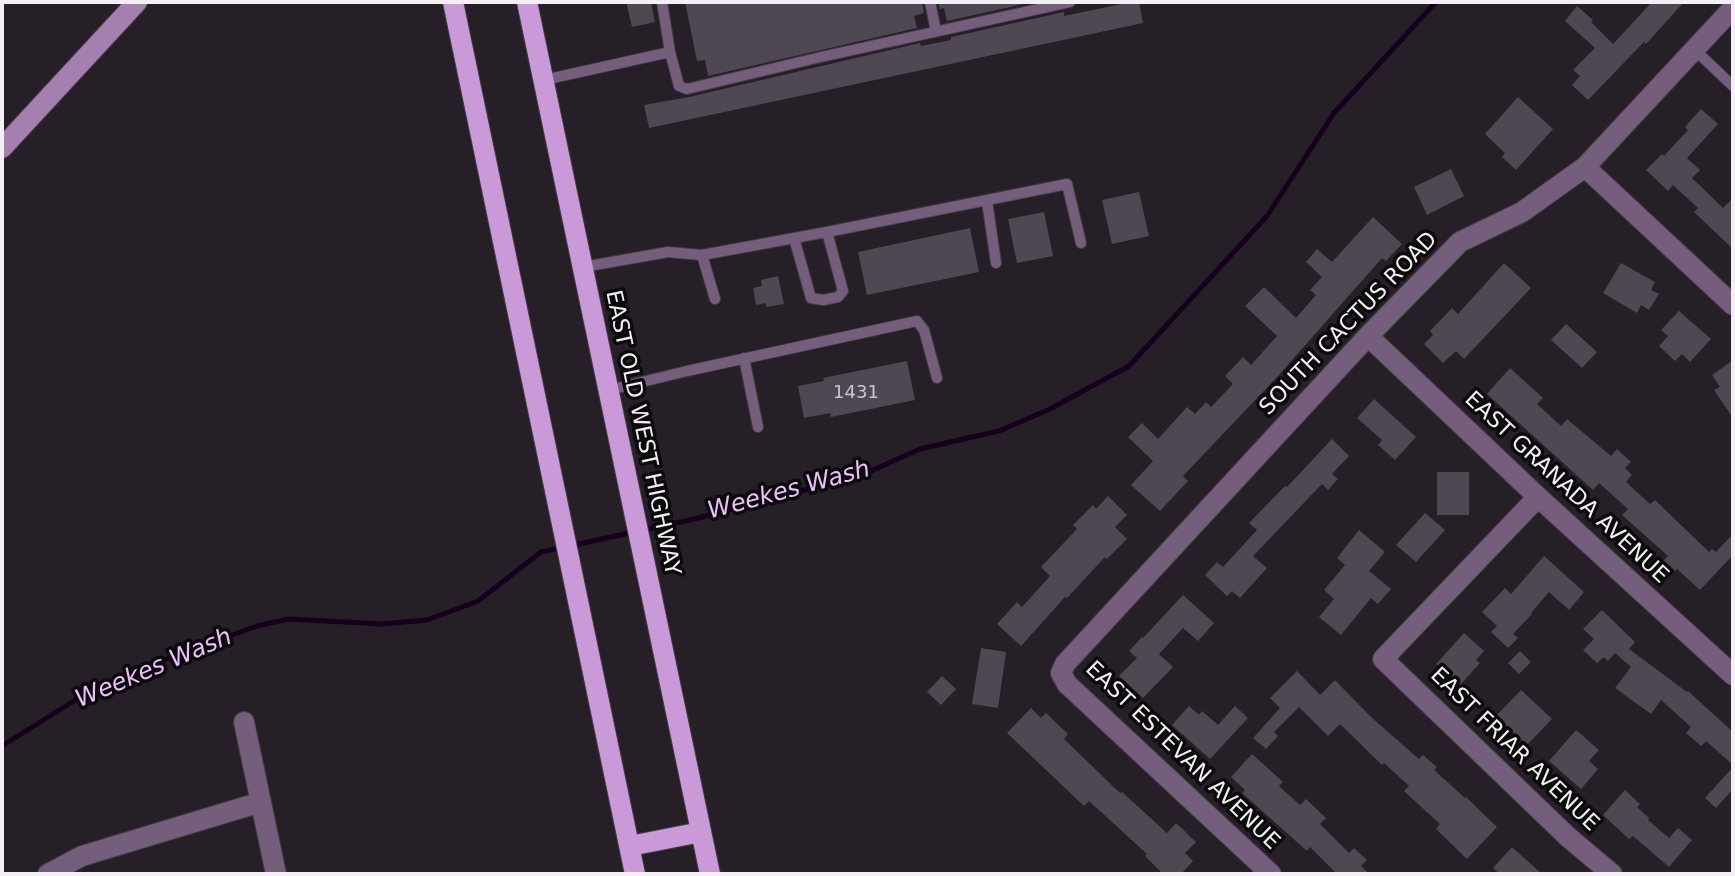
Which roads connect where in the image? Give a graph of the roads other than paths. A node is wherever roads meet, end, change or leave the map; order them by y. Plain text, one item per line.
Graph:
1 (137, 2) edge
2 (453, 2) edge
3 (527, 2) edge
4 (662, 2) edge
5 (930, 2) edge
6 (1070, 2) edge
7 (1733, 8) edge
8 (936, 31) junction
9 (1695, 50) junction
10 (670, 52) junction
11 (544, 80) junction
12 (1733, 86) edge
13 (2, 148) edge
14 (1585, 167) junction
15 (987, 201) junction
16 (827, 232) junction
17 (794, 238) junction
18 (1081, 243) dead end
19 (702, 255) junction
20 (996, 263) dead end
21 (583, 267) junction
22 (715, 299) dead end
23 (1733, 305) edge
24 (1368, 336) junction
25 (744, 358) junction
26 (937, 378) dead end
27 (609, 390) junction
28 (758, 427) dead end
29 (1538, 497) junction
30 (1061, 673) joint
31 (1733, 675) edge
32 (244, 722) dead end
33 (261, 802) junction
34 (701, 832) junction
35 (630, 846) junction
36 (48, 874) edge
37 (276, 874) edge
38 (635, 874) edge
39 (710, 874) edge
40 (1271, 874) edge
41 (1612, 874) edge

1 - 13 main road
2 - 35 main road
3 - 11 main road, EAST OLD WEST HIGHWAY
4 - 10 lane
5 - 8 lane
6 - 8 lane
7 - 9 street, SOUTH CACTUS ROAD
8 - 10 lane
9 - 12 lane
9 - 14 street, SOUTH CACTUS ROAD
10 - 11 lane
11 - 21 main road, EAST OLD WEST HIGHWAY
14 - 23 street
14 - 24 street, SOUTH CACTUS ROAD
15 - 16 lane
15 - 18 lane
15 - 20 lane
16 - 17 lane
16 - 17 lane
17 - 19 lane
19 - 21 lane
19 - 22 lane
21 - 27 main road, EAST OLD WEST HIGHWAY
24 - 29 street, EAST GRANADA AVENUE
24 - 30 street, SOUTH CACTUS ROAD
25 - 26 lane
25 - 27 lane
25 - 28 lane
27 - 34 main road, EAST OLD WEST HIGHWAY
29 - 31 street, EAST GRANADA AVENUE
29 - 41 street, EAST FRIAR AVENUE
30 - 40 street, EAST ESTEVAN AVENUE
32 - 33 street
33 - 36 street
33 - 37 street
34 - 35 main road
34 - 39 main road, EAST OLD WEST HIGHWAY
35 - 38 main road

